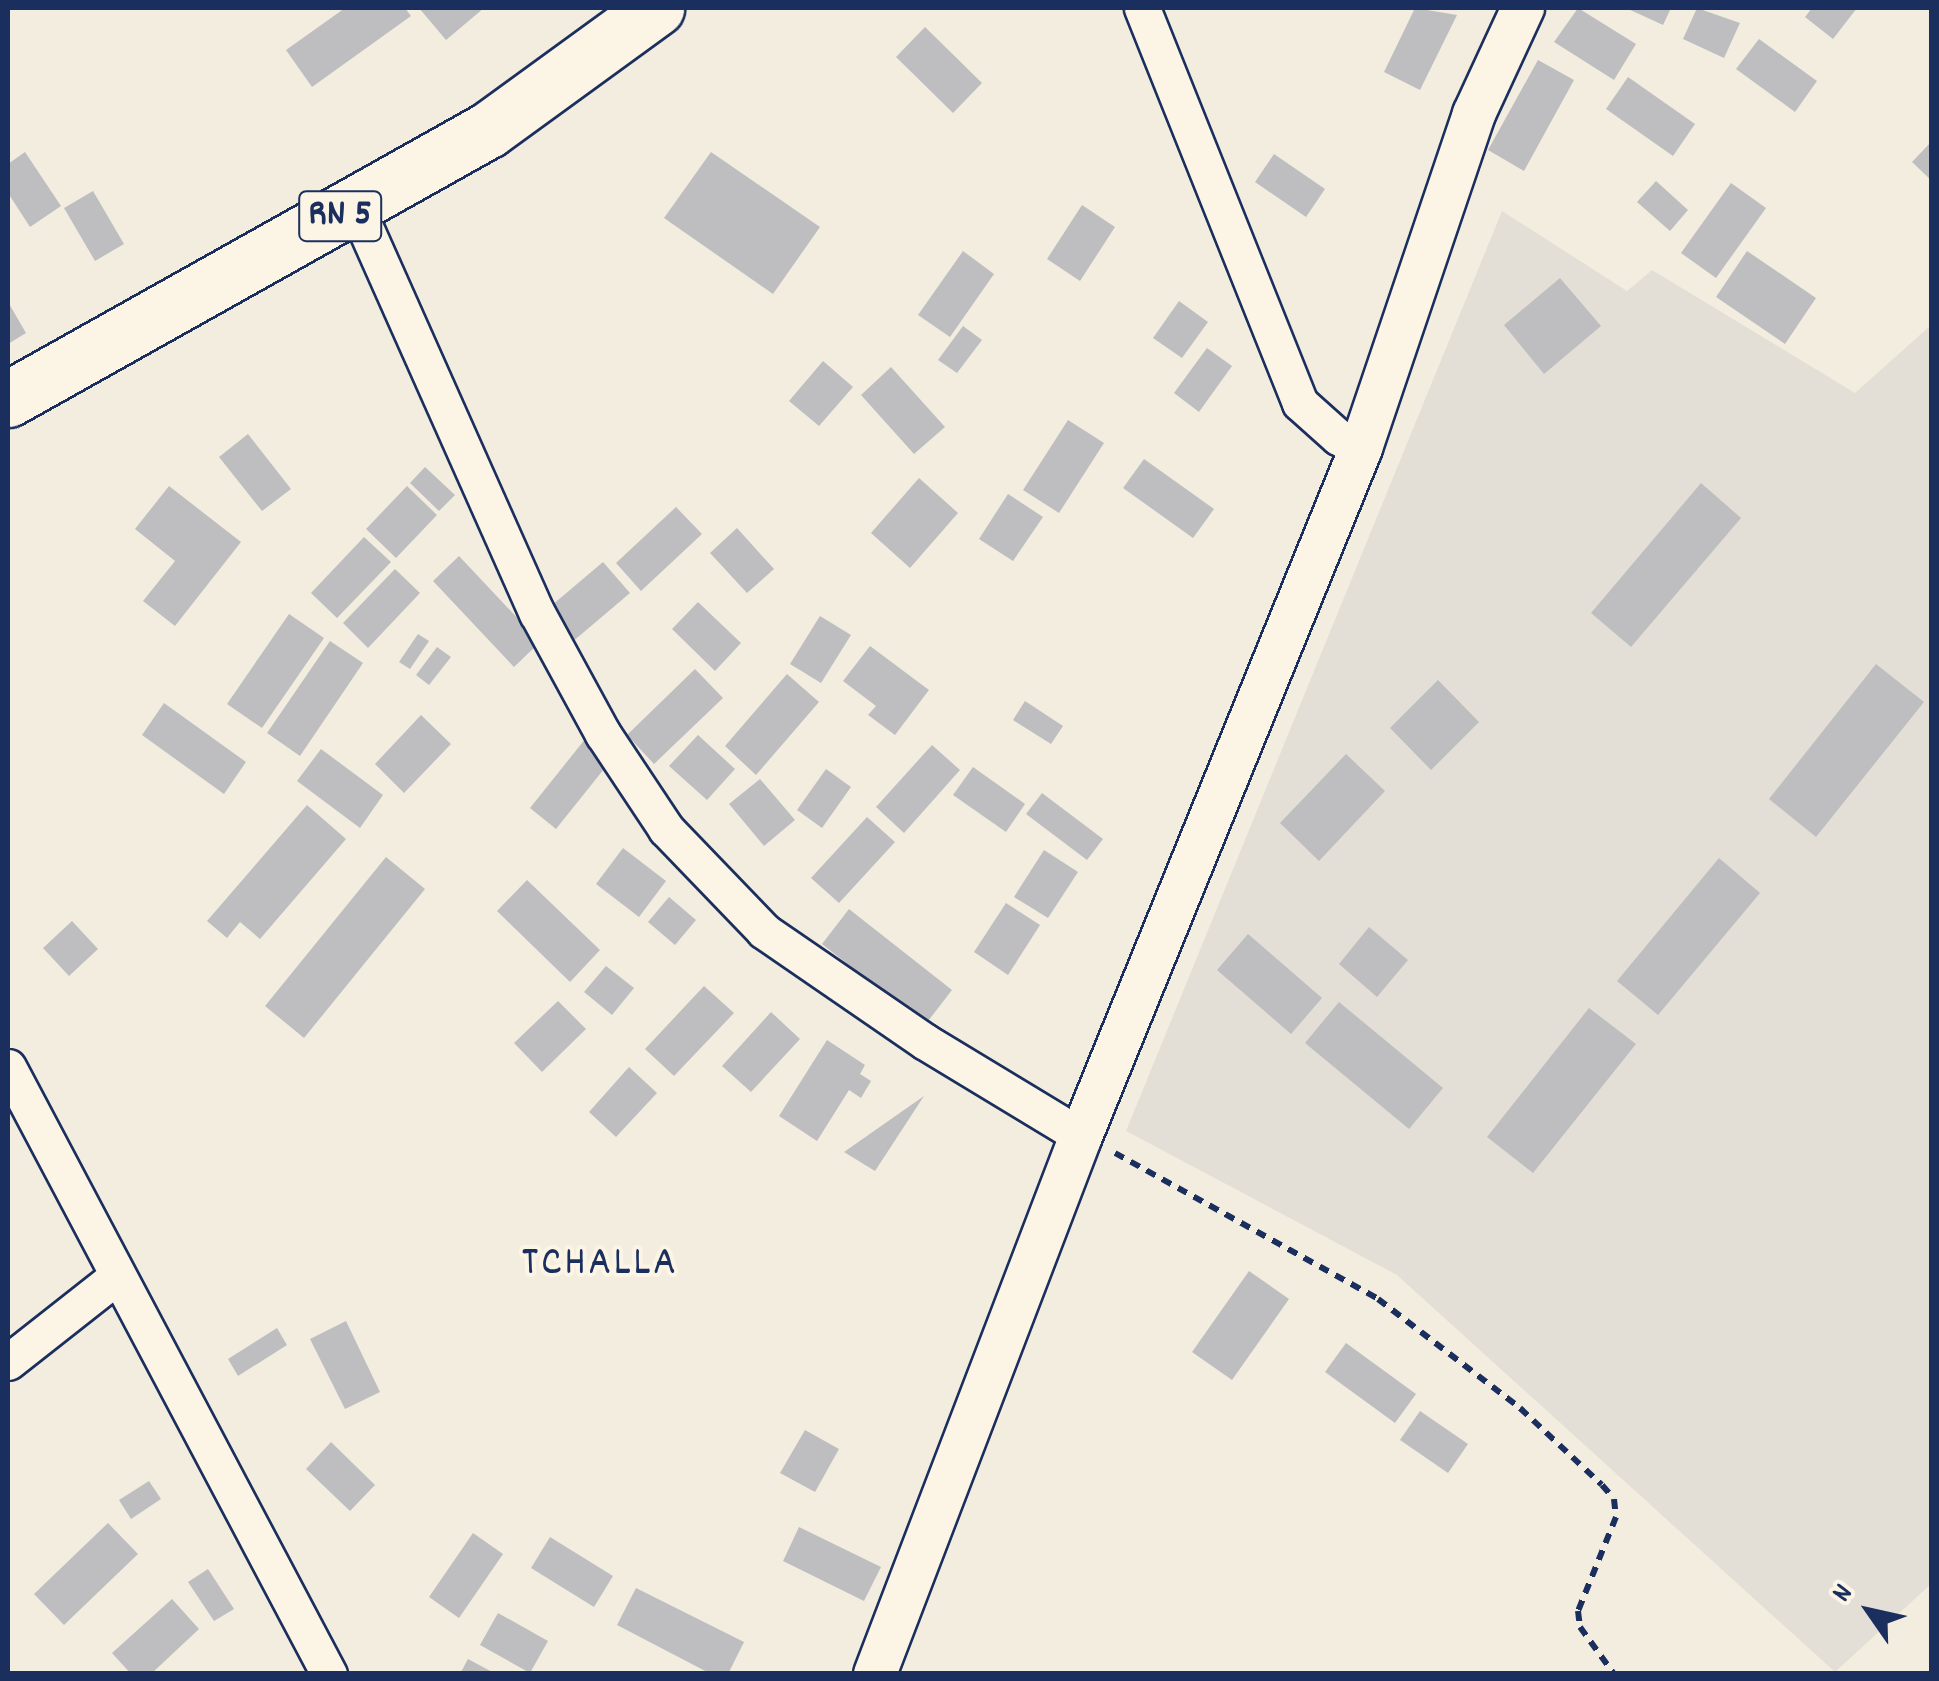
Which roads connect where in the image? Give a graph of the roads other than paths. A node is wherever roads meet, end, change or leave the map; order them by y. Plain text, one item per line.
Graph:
1 (656, 8) edge
2 (1142, 8) edge
3 (1523, 8) edge
4 (356, 207) junction
5 (8, 399) edge
6 (1361, 448) junction
7 (8, 1067) edge
8 (1081, 1136) junction
9 (116, 1277) junction
10 (8, 1362) edge
11 (329, 1674) edge
12 (875, 1674) edge

1 - 4 main road, RN 5
2 - 6 street
3 - 6 street
4 - 5 main road, RN 5
4 - 8 street
6 - 8 street
7 - 9 street
8 - 12 street
9 - 10 street
9 - 11 street

